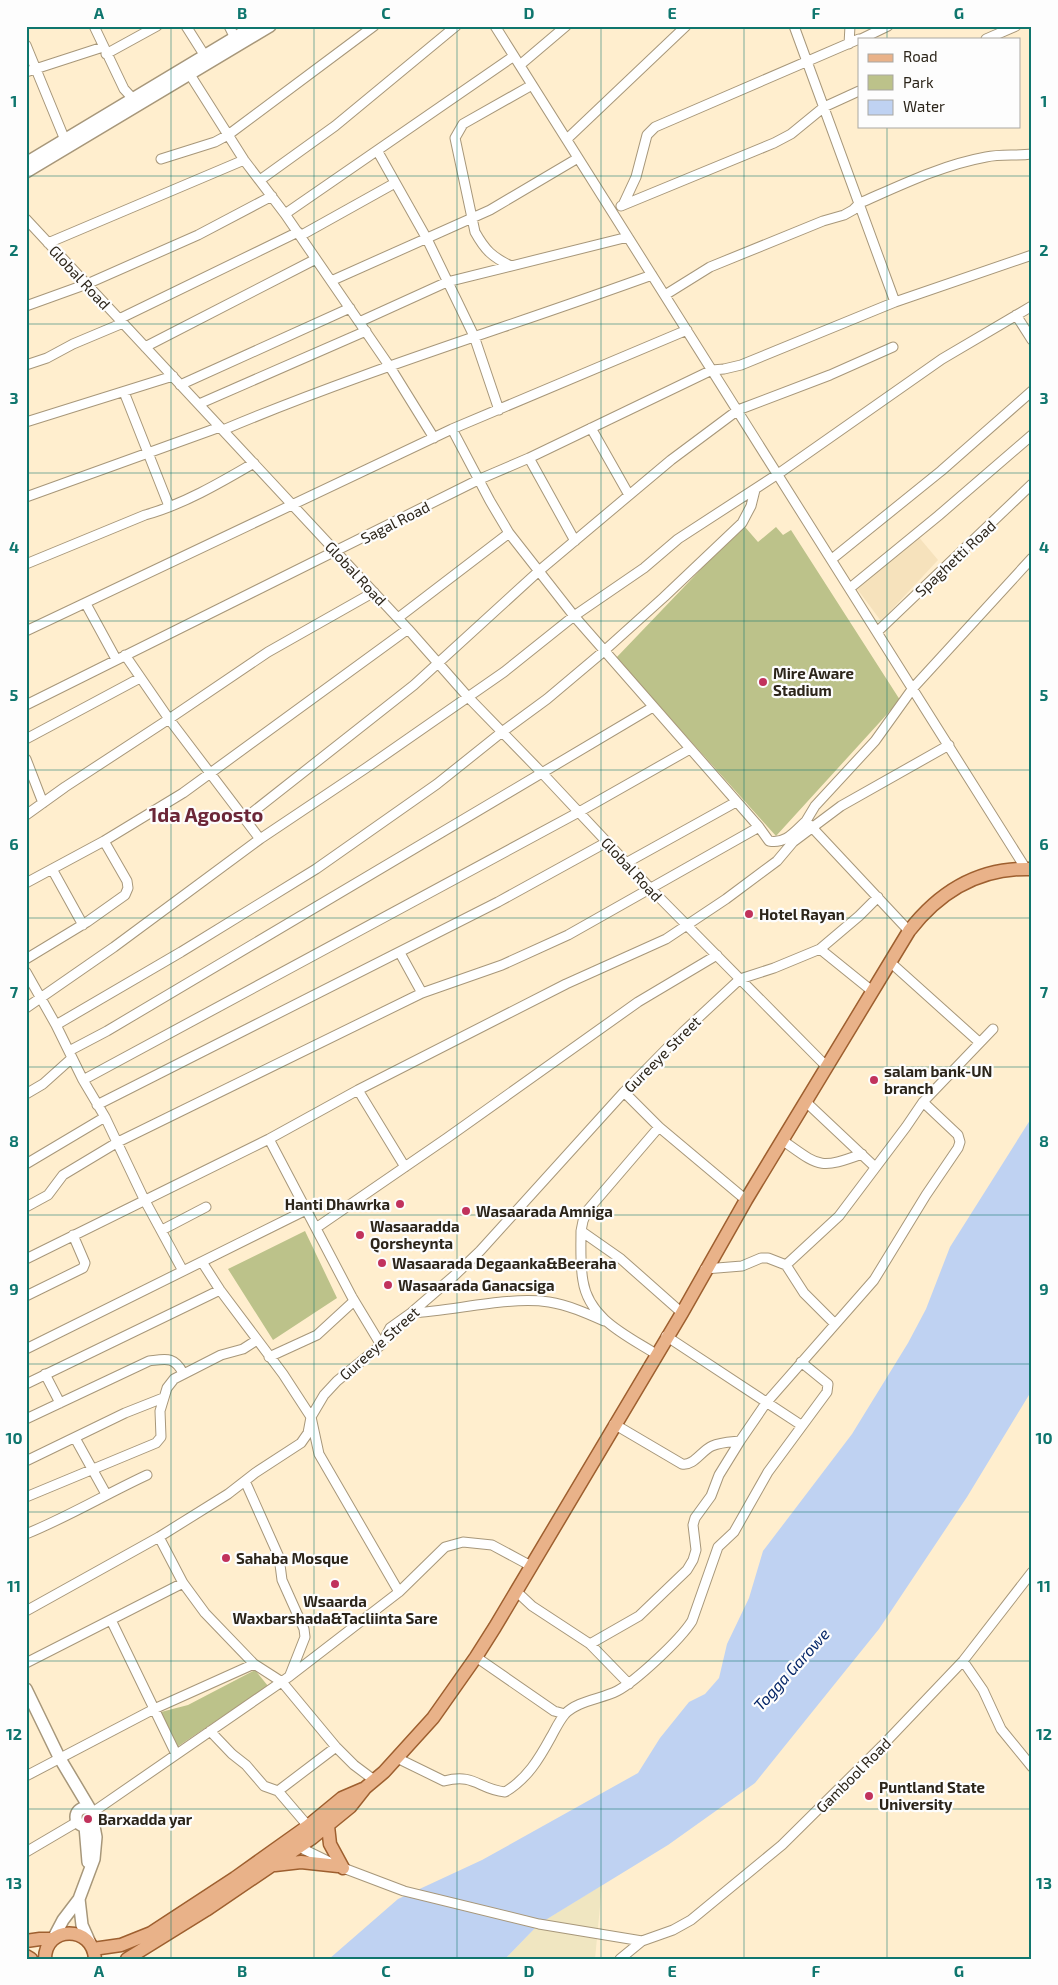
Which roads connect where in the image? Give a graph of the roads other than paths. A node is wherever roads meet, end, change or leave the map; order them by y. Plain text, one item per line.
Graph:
1 (94, 26) edge
2 (157, 26) edge
3 (186, 26) edge
4 (229, 26) edge
5 (254, 26) edge
6 (270, 26) edge
7 (374, 26) edge
8 (456, 26) edge
9 (496, 26) edge
10 (566, 26) edge
11 (794, 26) edge
12 (850, 26) edge
13 (888, 26) edge
14 (1016, 26) edge
15 (679, 28) edge
16 (235, 38) junction
17 (862, 38) edge
18 (988, 38) edge
19 (858, 40) edge
20 (849, 44) junction
21 (26, 45) edge
22 (105, 51) junction
23 (205, 56) junction
24 (514, 56) junction
25 (808, 63) junction
26 (520, 65) junction
27 (36, 69) junction
28 (188, 71) junction
29 (26, 72) edge
30 (532, 84) junction
31 (858, 92) edge
32 (135, 102) junction
33 (824, 107) junction
34 (228, 135) junction
35 (567, 139) junction
36 (64, 140) junction
37 (378, 152) junction
38 (1032, 154) edge
39 (578, 158) junction
40 (161, 159) dead end
41 (244, 160) junction
42 (26, 163) edge
43 (26, 172) edge
44 (260, 180) junction
45 (395, 183) junction
46 (272, 196) junction
47 (860, 203) junction
48 (623, 205) junction
49 (612, 211) junction
50 (285, 214) junction
51 (26, 219) edge
52 (471, 219) junction
53 (299, 234) junction
54 (628, 236) junction
55 (427, 240) junction
56 (48, 243) junction
57 (1032, 255) edge
58 (316, 259) junction
59 (511, 266) junction
60 (652, 275) junction
61 (331, 281) junction
62 (447, 282) junction
63 (87, 284) junction
64 (665, 295) junction
65 (895, 302) junction
66 (26, 306) edge
67 (1032, 306) edge
68 (350, 308) junction
69 (1016, 315) junction
70 (121, 321) junction
71 (359, 322) junction
72 (687, 330) junction
73 (366, 332) junction
74 (474, 336) junction
75 (1032, 340) edge
76 (145, 347) junction
77 (893, 348) dead end
78 (26, 365) edge
79 (390, 367) junction
80 (712, 370) junction
81 (173, 376) junction
82 (180, 384) junction
83 (1032, 391) edge
84 (124, 392) junction
85 (199, 404) junction
86 (499, 410) junction
87 (738, 410) junction
88 (26, 422) edge
89 (452, 428) junction
90 (591, 428) junction
91 (221, 429) junction
92 (1032, 435) edge
93 (434, 438) junction
94 (148, 452) junction
95 (529, 458) junction
96 (254, 463) junction
97 (778, 474) junction
98 (480, 479) junction
99 (1032, 484) edge
100 (754, 490) junction
101 (630, 495) junction
102 (26, 497) edge
103 (292, 504) junction
104 (169, 506) junction
105 (509, 533) junction
106 (575, 541) junction
107 (336, 552) junction
108 (1032, 558) edge
109 (832, 559) junction
110 (26, 564) edge
111 (540, 570) junction
112 (850, 588) junction
113 (374, 592) junction
114 (86, 604) junction
115 (574, 616) junction
116 (398, 618) junction
117 (408, 629) junction
118 (26, 631) edge
119 (877, 632) junction
120 (604, 651) junction
121 (121, 657) junction
122 (438, 663) junction
123 (140, 678) junction
124 (913, 688) junction
125 (468, 697) junction
126 (26, 705) edge
127 (653, 707) junction
128 (169, 720) junction
129 (502, 732) junction
130 (26, 740) edge
131 (949, 745) junction
132 (690, 749) junction
133 (26, 759) edge
134 (211, 773) junction
135 (543, 774) junction
136 (736, 802) junction
137 (43, 803) junction
138 (579, 812) junction
139 (26, 815) edge
140 (244, 819) junction
141 (809, 824) junction
142 (759, 827) junction
143 (260, 839) junction
144 (104, 841) junction
145 (607, 842) junction
146 (626, 863) junction
147 (52, 869) junction
148 (1029, 869) edge
149 (26, 883) edge
150 (650, 888) junction
151 (878, 897) junction
152 (83, 925) junction
153 (687, 926) junction
154 (909, 931) junction
155 (820, 948) junction
156 (400, 953) junction
157 (717, 955) junction
158 (26, 959) edge
159 (890, 962) junction
160 (26, 972) edge
161 (740, 979) junction
162 (872, 991) junction
163 (422, 993) junction
164 (41, 998) junction
165 (26, 1008) edge
166 (56, 1025) junction
167 (992, 1029) dead end
168 (979, 1042) junction
169 (70, 1054) junction
170 (827, 1066) junction
171 (83, 1080) junction
172 (358, 1090) junction
173 (624, 1092) junction
174 (26, 1094) edge
175 (806, 1102) junction
176 (923, 1102) junction
177 (97, 1105) junction
178 (105, 1117) junction
179 (659, 1127) junction
180 (269, 1138) junction
181 (782, 1140) junction
182 (118, 1142) junction
183 (862, 1154) junction
184 (26, 1164) edge
185 (405, 1167) junction
186 (875, 1167) junction
187 (144, 1199) junction
188 (746, 1200) junction
189 (26, 1207) edge
190 (206, 1207) dead end
191 (306, 1210) junction
192 (316, 1228) junction
193 (162, 1230) junction
194 (581, 1231) junction
195 (73, 1235) junction
196 (26, 1259) edge
197 (202, 1262) junction
198 (786, 1265) junction
199 (706, 1270) junction
200 (183, 1272) junction
201 (220, 1290) junction
202 (26, 1296) edge
203 (354, 1301) junction
204 (411, 1313) junction
205 (682, 1313) junction
206 (604, 1321) junction
207 (835, 1324) junction
208 (666, 1336) junction
209 (257, 1340) junction
210 (381, 1345) junction
211 (26, 1349) edge
212 (656, 1354) junction
213 (269, 1356) junction
214 (801, 1362) junction
215 (183, 1373) junction
216 (45, 1374) junction
217 (26, 1384) edge
218 (163, 1398) junction
219 (60, 1403) junction
220 (766, 1403) junction
221 (311, 1417) junction
222 (26, 1419) edge
223 (614, 1424) junction
224 (801, 1425) junction
225 (75, 1438) junction
226 (740, 1441) junction
227 (26, 1461) edge
228 (93, 1468) junction
229 (147, 1475) dead end
230 (245, 1481) junction
231 (106, 1494) junction
232 (26, 1497) edge
233 (26, 1534) edge
234 (159, 1537) junction
235 (531, 1566) junction
236 (1032, 1572) edge
237 (183, 1583) junction
238 (516, 1591) junction
239 (400, 1592) junction
240 (26, 1611) edge
241 (111, 1620) junction
242 (590, 1644) junction
243 (476, 1657) junction
244 (963, 1661) junction
245 (26, 1663) edge
246 (254, 1664) junction
247 (290, 1676) junction
248 (282, 1682) junction
249 (629, 1684) junction
250 (26, 1689) edge
251 (154, 1709) junction
252 (565, 1714) junction
253 (210, 1731) junction
254 (336, 1747) junction
255 (176, 1754) junction
256 (60, 1757) junction
257 (397, 1758) junction
258 (1032, 1767) edge
259 (26, 1776) edge
260 (370, 1784) junction
261 (278, 1791) junction
262 (86, 1818) junction
263 (308, 1826) junction
264 (328, 1826) junction
265 (295, 1842) junction
266 (26, 1852) edge
267 (272, 1865) junction
268 (341, 1867) junction
269 (79, 1898) junction
270 (52, 1939) junction
271 (26, 1941) edge
272 (642, 1941) junction
273 (93, 1950) edge
274 (26, 1956) edge
275 (31, 1959) edge
276 (45, 1959) edge
277 (127, 1959) edge
278 (620, 1959) edge

1 - 22 street
2 - 22 street
3 - 23 street
4 - 16 street
5 - 16 street
6 - 28 street
7 - 34 street
8 - 44 street
9 - 24 street
10 - 26 street
11 - 25 street
12 - 20 street
13 - 17 street
14 - 18 street
15 - 35 street
16 - 23 street
19 - 20 street
20 - 25 street
21 - 27 street
22 - 27 street
22 - 32 street
23 - 28 street
24 - 26 street
24 - 37 street
25 - 33 street
25 - 48 street
26 - 30 street
27 - 29 street
27 - 36 street
28 - 32 street
28 - 34 street
30 - 35 street
30 - 52 street
31 - 33 street
32 - 36 street
32 - 43 street
33 - 47 street
33 - 48 street
34 - 40 street
34 - 41 street
35 - 39 street
36 - 42 street
37 - 45 street
37 - 50 street
38 - 47 street
39 - 49 street
39 - 52 street
41 - 44 street
41 - 56 street
44 - 46 street
45 - 53 street
45 - 55 street
46 - 50 street
46 - 63 street
47 - 64 street
47 - 65 street
48 - 49 street
49 - 54 street
50 - 53 street
51 - 56 street, Global Road
52 - 55 street
52 - 59 street
53 - 58 street
53 - 70 street
54 - 59 street
54 - 60 street
55 - 61 street
55 - 62 street
56 - 63 street, Global Road
57 - 65 street, Sagal Road
58 - 61 street
58 - 76 street
59 - 62 street
60 - 64 street
60 - 74 street
61 - 68 street
62 - 71 street
62 - 74 street
63 - 66 street
63 - 70 street, Global Road
64 - 72 street
65 - 80 street, Sagal Road
67 - 69 street
68 - 71 street
68 - 82 street
69 - 75 street
69 - 97 street
70 - 76 street, Global Road
70 - 78 street
71 - 73 street
72 - 80 street
72 - 86 street
73 - 79 street
73 - 85 street
74 - 79 street
74 - 86 street
76 - 81 street, Global Road
77 - 87 street
79 - 91 street
79 - 93 street
80 - 87 street
80 - 90 street, Sagal Road
81 - 82 street, Global Road
81 - 84 street
82 - 85 street, Global Road
83 - 109 street
84 - 88 street
84 - 94 street
85 - 91 street, Global Road
86 - 89 street
87 - 97 street
87 - 101 street
89 - 93 street
89 - 98 street
90 - 95 street, Sagal Road
90 - 101 street
91 - 94 street
91 - 96 street, Global Road
92 - 112 street
93 - 103 street
94 - 102 street
94 - 104 street
95 - 98 street, Sagal Road
95 - 106 street
96 - 103 street, Global Road
96 - 104 street
97 - 100 street
97 - 109 street
98 - 105 street
98 - 107 street, Sagal Road
99 - 119 street, Spaghetti Road
100 - 115 street
100 - 120 street
101 - 106 street
103 - 107 street, Global Road
103 - 114 street
104 - 110 street
105 - 111 street
105 - 116 street
106 - 111 street
107 - 113 street, Global Road
107 - 121 street, Sagal Road
108 - 124 street
109 - 112 street
111 - 115 street
111 - 122 street
112 - 119 street
113 - 116 street, Global Road
113 - 128 street
114 - 118 street
114 - 121 street
115 - 120 street
115 - 125 street
116 - 117 street, Global Road
117 - 122 street, Global Road
117 - 134 street
119 - 124 street
120 - 127 street
120 - 129 street
121 - 123 street
121 - 126 street, Sagal Road
122 - 125 street, Global Road
122 - 140 street
123 - 128 street
123 - 130 street
124 - 131 street
124 - 141 street
125 - 129 street, Global Road
125 - 143 street
127 - 132 street
127 - 135 street
128 - 134 street
128 - 137 street
129 - 135 street, Global Road
129 - 166 street
131 - 141 street
131 - 148 street
132 - 136 street
132 - 138 street
133 - 137 street
134 - 140 street
134 - 144 street
135 - 138 street, Global Road
135 - 169 street
136 - 142 street
136 - 146 street
137 - 139 street
138 - 145 street, Global Road
138 - 171 street
140 - 143 street
141 - 142 street
141 - 151 street
141 - 153 street
142 - 150 street
143 - 164 street
144 - 147 street
144 - 152 street
145 - 146 street, Global Road
145 - 156 street
146 - 150 street, Global Road
147 - 149 street
147 - 152 street
148 - 154 main road
150 - 153 street, Global Road
150 - 163 street
151 - 154 street
151 - 155 street
152 - 158 street
153 - 157 street, Global Road
153 - 172 street
154 - 159 main road
155 - 161 street
155 - 162 street
156 - 163 street
156 - 177 street
157 - 161 street, Global Road
157 - 185 street
159 - 162 main road
159 - 168 street
160 - 164 street
161 - 170 street, Global Road
161 - 173 street, Gureeye Street
162 - 170 main road
163 - 182 street
164 - 165 street
164 - 166 street
166 - 169 street
167 - 168 street
168 - 176 street
169 - 171 street
169 - 174 street
170 - 175 main road
171 - 177 street
172 - 180 street
172 - 185 street
173 - 179 street
173 - 204 street, Gureeye Street
175 - 181 main road
175 - 183 street
176 - 186 street
176 - 207 street
177 - 178 street
178 - 182 street
178 - 184 street
179 - 188 street
179 - 194 street
180 - 187 street
180 - 191 street
181 - 183 street
181 - 188 main road
182 - 187 street
182 - 189 street
183 - 186 street
185 - 192 street
186 - 198 street
187 - 193 street
187 - 195 street
188 - 199 main road
190 - 193 street
191 - 192 street
191 - 197 street
192 - 203 street
193 - 200 street
194 - 205 street
194 - 206 street
195 - 196 street
195 - 202 street
197 - 200 street
197 - 201 street
198 - 199 street
198 - 207 street
199 - 205 main road
200 - 211 street
201 - 209 street
201 - 216 street
203 - 210 street
203 - 213 street
204 - 206 street
204 - 210 street, Gureeye Street
205 - 208 main road
206 - 212 street
207 - 214 street
208 - 212 main road
208 - 220 street
209 - 213 street
209 - 215 street
210 - 221 street, Gureeye Street
212 - 223 main road
213 - 221 street
214 - 220 street
214 - 224 street
215 - 218 street
215 - 219 street
216 - 217 street
216 - 219 street
218 - 225 street
218 - 228 street
219 - 222 street
220 - 224 street
220 - 226 street
221 - 230 street, Gureeye Street
221 - 239 street
223 - 226 street
223 - 235 main road
224 - 249 street
225 - 227 street
225 - 228 street
226 - 242 street
228 - 231 street
228 - 232 street
229 - 231 street
230 - 234 street, Gureeye Street
230 - 247 street
231 - 233 street
234 - 237 street
234 - 240 street, Gureeye Street
235 - 238 main road
235 - 239 street
236 - 244 street, Gambool Road
237 - 241 street
237 - 246 street
238 - 242 street
238 - 243 main road
239 - 247 street
241 - 245 street
241 - 251 street
242 - 249 street
243 - 252 street
243 - 257 main road
244 - 258 street
244 - 272 street, Gambool Road
246 - 248 street
246 - 251 street
247 - 248 street
248 - 253 street
248 - 254 street
249 - 252 street
250 - 256 street
251 - 255 street
251 - 256 street
252 - 257 street
253 - 255 street
253 - 261 street
254 - 260 street
254 - 261 street
255 - 262 street
256 - 259 street
256 - 262 street
257 - 260 main road
260 - 263 main road
260 - 264 main road
261 - 263 street
262 - 266 street
262 - 269 street
263 - 265 main road
264 - 265 main road
264 - 268 main road
265 - 267 main road
265 - 268 street
265 - 273 main road
267 - 268 main road
267 - 277 main road
268 - 272 street
269 - 270 street
269 - 273 street
270 - 271 main road
270 - 273 main road
270 - 276 main road
272 - 278 street
274 - 275 main road

